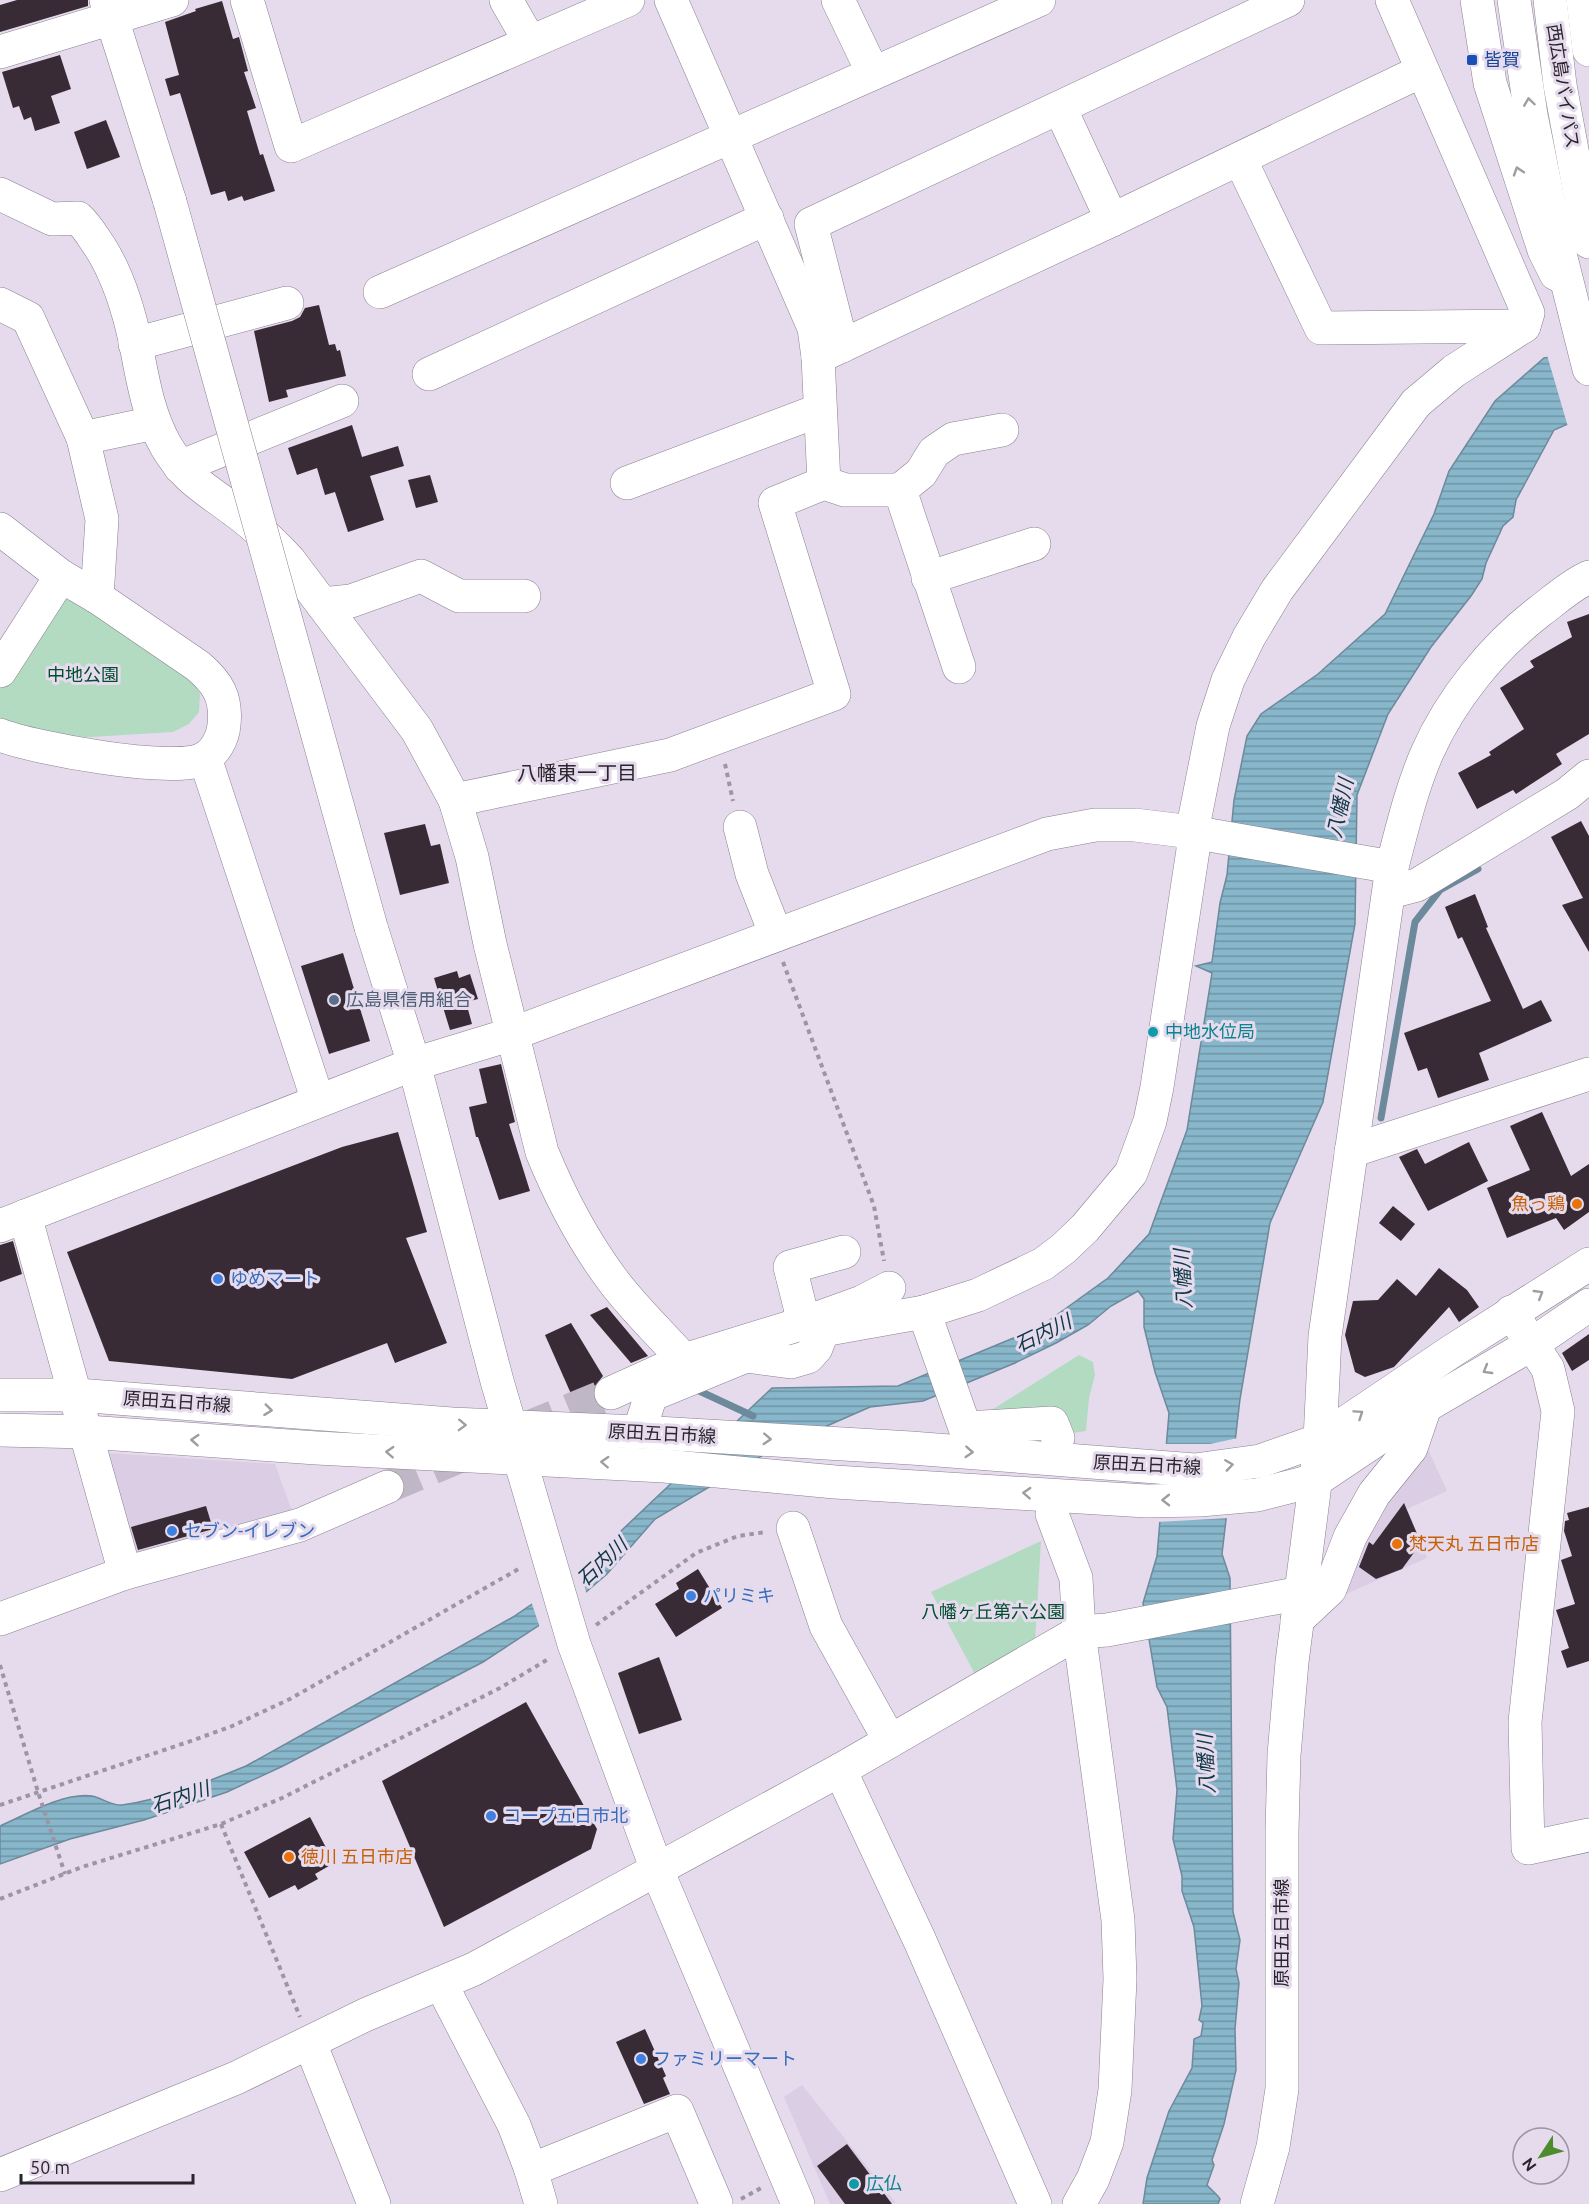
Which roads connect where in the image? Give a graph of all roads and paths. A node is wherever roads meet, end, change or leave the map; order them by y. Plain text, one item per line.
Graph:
1 (172, 0) edge
2 (247, 0) edge
3 (506, 0) edge
4 (628, 0) edge
5 (671, 0) edge
6 (838, 0) edge
7 (1288, 0) edge
8 (1392, 0) edge
9 (1477, 0) edge
10 (1514, 0) edge
11 (1550, 0) edge
12 (1583, 0) edge
13 (1022, 3) edge
14 (109, 10) edge
15 (530, 42) junction
16 (1589, 50) edge
17 (0, 52) edge
18 (873, 73) junction
19 (1411, 76) dead end
20 (1060, 108) junction
21 (731, 136) junction
22 (1240, 159) junction
23 (0, 194) edge
24 (767, 218) junction
25 (1112, 220) junction
26 (1589, 242) edge
27 (380, 292) dead end
28 (287, 303) dead end
29 (0, 304) edge
30 (1574, 315) junction
31 (1524, 326) junction
32 (135, 344) junction
33 (830, 351) junction
34 (1589, 369) edge
35 (429, 374) dead end
36 (342, 401) dead end
37 (820, 410) junction
38 (145, 425) junction
39 (1002, 430) dead end
40 (83, 438) junction
41 (180, 467) junction
42 (627, 483) dead end
43 (824, 483) junction
44 (900, 490) junction
45 (0, 529) edge
46 (1034, 544) dead end
47 (61, 576) junction
48 (1589, 577) edge
49 (928, 578) junction
50 (525, 596) dead end
51 (97, 597) junction
52 (322, 604) junction
53 (959, 666) dead end
54 (0, 671) edge
55 (0, 735) edge
56 (720, 737) junction
57 (205, 758) junction
58 (1589, 776) edge
59 (454, 800) junction
60 (740, 827) joint
61 (1200, 833) junction
62 (1386, 874) junction
63 (778, 946) junction
64 (506, 1035) junction
65 (414, 1064) junction
66 (1589, 1074) edge
67 (318, 1101) junction
68 (1351, 1151) junction
69 (13, 1221) edge
70 (844, 1252) dead end
71 (1589, 1264) edge
72 (889, 1288) joint
73 (1589, 1305) edge
74 (1511, 1312) junction
75 (927, 1321) junction
76 (814, 1327) junction
77 (1532, 1344) junction
78 (679, 1372) junction
79 (610, 1393) tunnel mouth
80 (0, 1395) edge
81 (76, 1395) junction
82 (1425, 1407) junction
83 (510, 1426) junction
84 (0, 1430) edge
85 (87, 1432) junction
86 (639, 1432) junction
87 (1058, 1438) dead end
88 (1320, 1440) junction
89 (520, 1458) junction
90 (1316, 1480) junction
91 (387, 1487) tunnel mouth
92 (1052, 1514) dead end
93 (793, 1528) joint
94 (538, 1558) junction
95 (125, 1573) junction
96 (1293, 1603) junction
97 (0, 1619) edge
98 (1093, 1631) junction
99 (572, 1637) junction
100 (0, 1665) edge
101 (890, 1741) junction
102 (840, 1770) junction
103 (39, 1794) junction
104 (0, 1805) edge
105 (221, 1824) junction
106 (1589, 1835) edge
107 (657, 1870) junction
108 (65, 1874) junction
109 (0, 1899) edge
110 (441, 1984) junction
111 (310, 2043) junction
112 (531, 2170) junction
113 (0, 2175) edge
114 (766, 2185) dead end
115 (374, 2204) edge
116 (542, 2204) edge
117 (715, 2204) edge
118 (733, 2204) edge
119 (798, 2204) edge
120 (1035, 2204) edge
121 (1079, 2204) edge
122 (1257, 2204) edge

1 - 14 main road
2 - 15 main road
3 - 15 main road
4 - 15 main road
5 - 21 main road
6 - 18 main road
7 - 20 main road
8 - 31 main road
30 -> 9 main road
30 -> 10 main road
11 - 26 main road, 西広島バイパス
12 - 16 main road, 西広島バイパス
13 - 18 main road
14 - 17 main road
14 - 65 main road, bridge
18 - 21 main road
19 - 22 main road
20 - 25 main road
20 - 33 main road
21 - 24 main road
21 - 27 main road
22 - 25 main road
22 - 31 main road
23 - 32 main road
24 - 33 main road
24 - 35 main road
25 - 33 main road
28 - 32 main road
29 - 40 main road
30 - 34 main road
31 - 61 main road
32 - 38 main road
33 - 37 main road
36 - 41 main road
37 - 42 main road
37 - 43 main road
38 - 40 main road
38 - 41 main road
39 - 44 main road
40 - 51 main road
41 - 52 main road
43 - 44 main road
43 - 56 main road
44 - 49 main road
45 - 47 main road
46 - 49 main road
47 - 51 main road
47 - 54 main road
48 - 62 main road
49 - 53 main road
50 - 52 main road
51 - 57 main road
52 - 59 main road
55 - 57 main road
56 - 59 main road
56 - 60 path
57 - 67 main road
58 - 62 main road
59 - 64 main road
60 - 63 main road
61 - 62 main road
61 - 63 main road
61 - 75 main road
62 - 68 main road
63 - 64 main road
63 - 72 path
64 - 65 main road
64 - 78 main road
65 - 67 main road
65 - 83 main road
66 - 68 main road
67 - 69 main road
68 - 88 main road
69 - 81 main road
70 - 76 main road
74 -> 71 main road, 原田五日市線
72 - 76 main road
73 - 77 main road, 原田五日市線
74 - 77 main road
88 -> 74 main road, 原田五日市線
75 - 76 main road
75 - 87 main road
76 - 78 main road
77 -> 82 main road, 原田五日市線
77 - 106 main road
78 - 79 main road
78 - 86 main road
80 - 81 main road, 原田五日市線
81 -> 83 main road, 原田五日市線
81 - 85 main road
82 - 90 main road, 原田五日市線
82 - 96 main road
83 - 86 main road, 原田五日市線
83 - 89 main road
84 - 85 main road, 原田五日市線
89 -> 85 main road, 原田五日市線
85 - 95 main road
86 -> 88 main road, 原田五日市線
88 - 90 main road, 原田五日市線
90 -> 89 main road, 原田五日市線
89 - 94 main road
90 - 96 main road, 原田五日市線
91 - 95 main road
92 - 98 main road
93 - 99 path
93 - 101 main road
94 - 99 main road
94 - 103 path
95 - 97 main road
96 - 98 main road
96 - 122 main road, 原田五日市線
98 - 101 main road
98 - 121 main road
99 - 105 path
99 - 107 main road
100 - 103 path
101 - 102 main road
102 - 107 main road
102 - 120 main road
103 - 104 path
103 - 108 path
105 - 108 path
105 - 111 path
107 - 110 main road
107 - 119 main road
108 - 109 path
110 - 111 main road
110 - 112 main road
111 - 113 main road
111 - 115 main road
112 - 116 main road
112 - 117 main road
114 - 118 path

